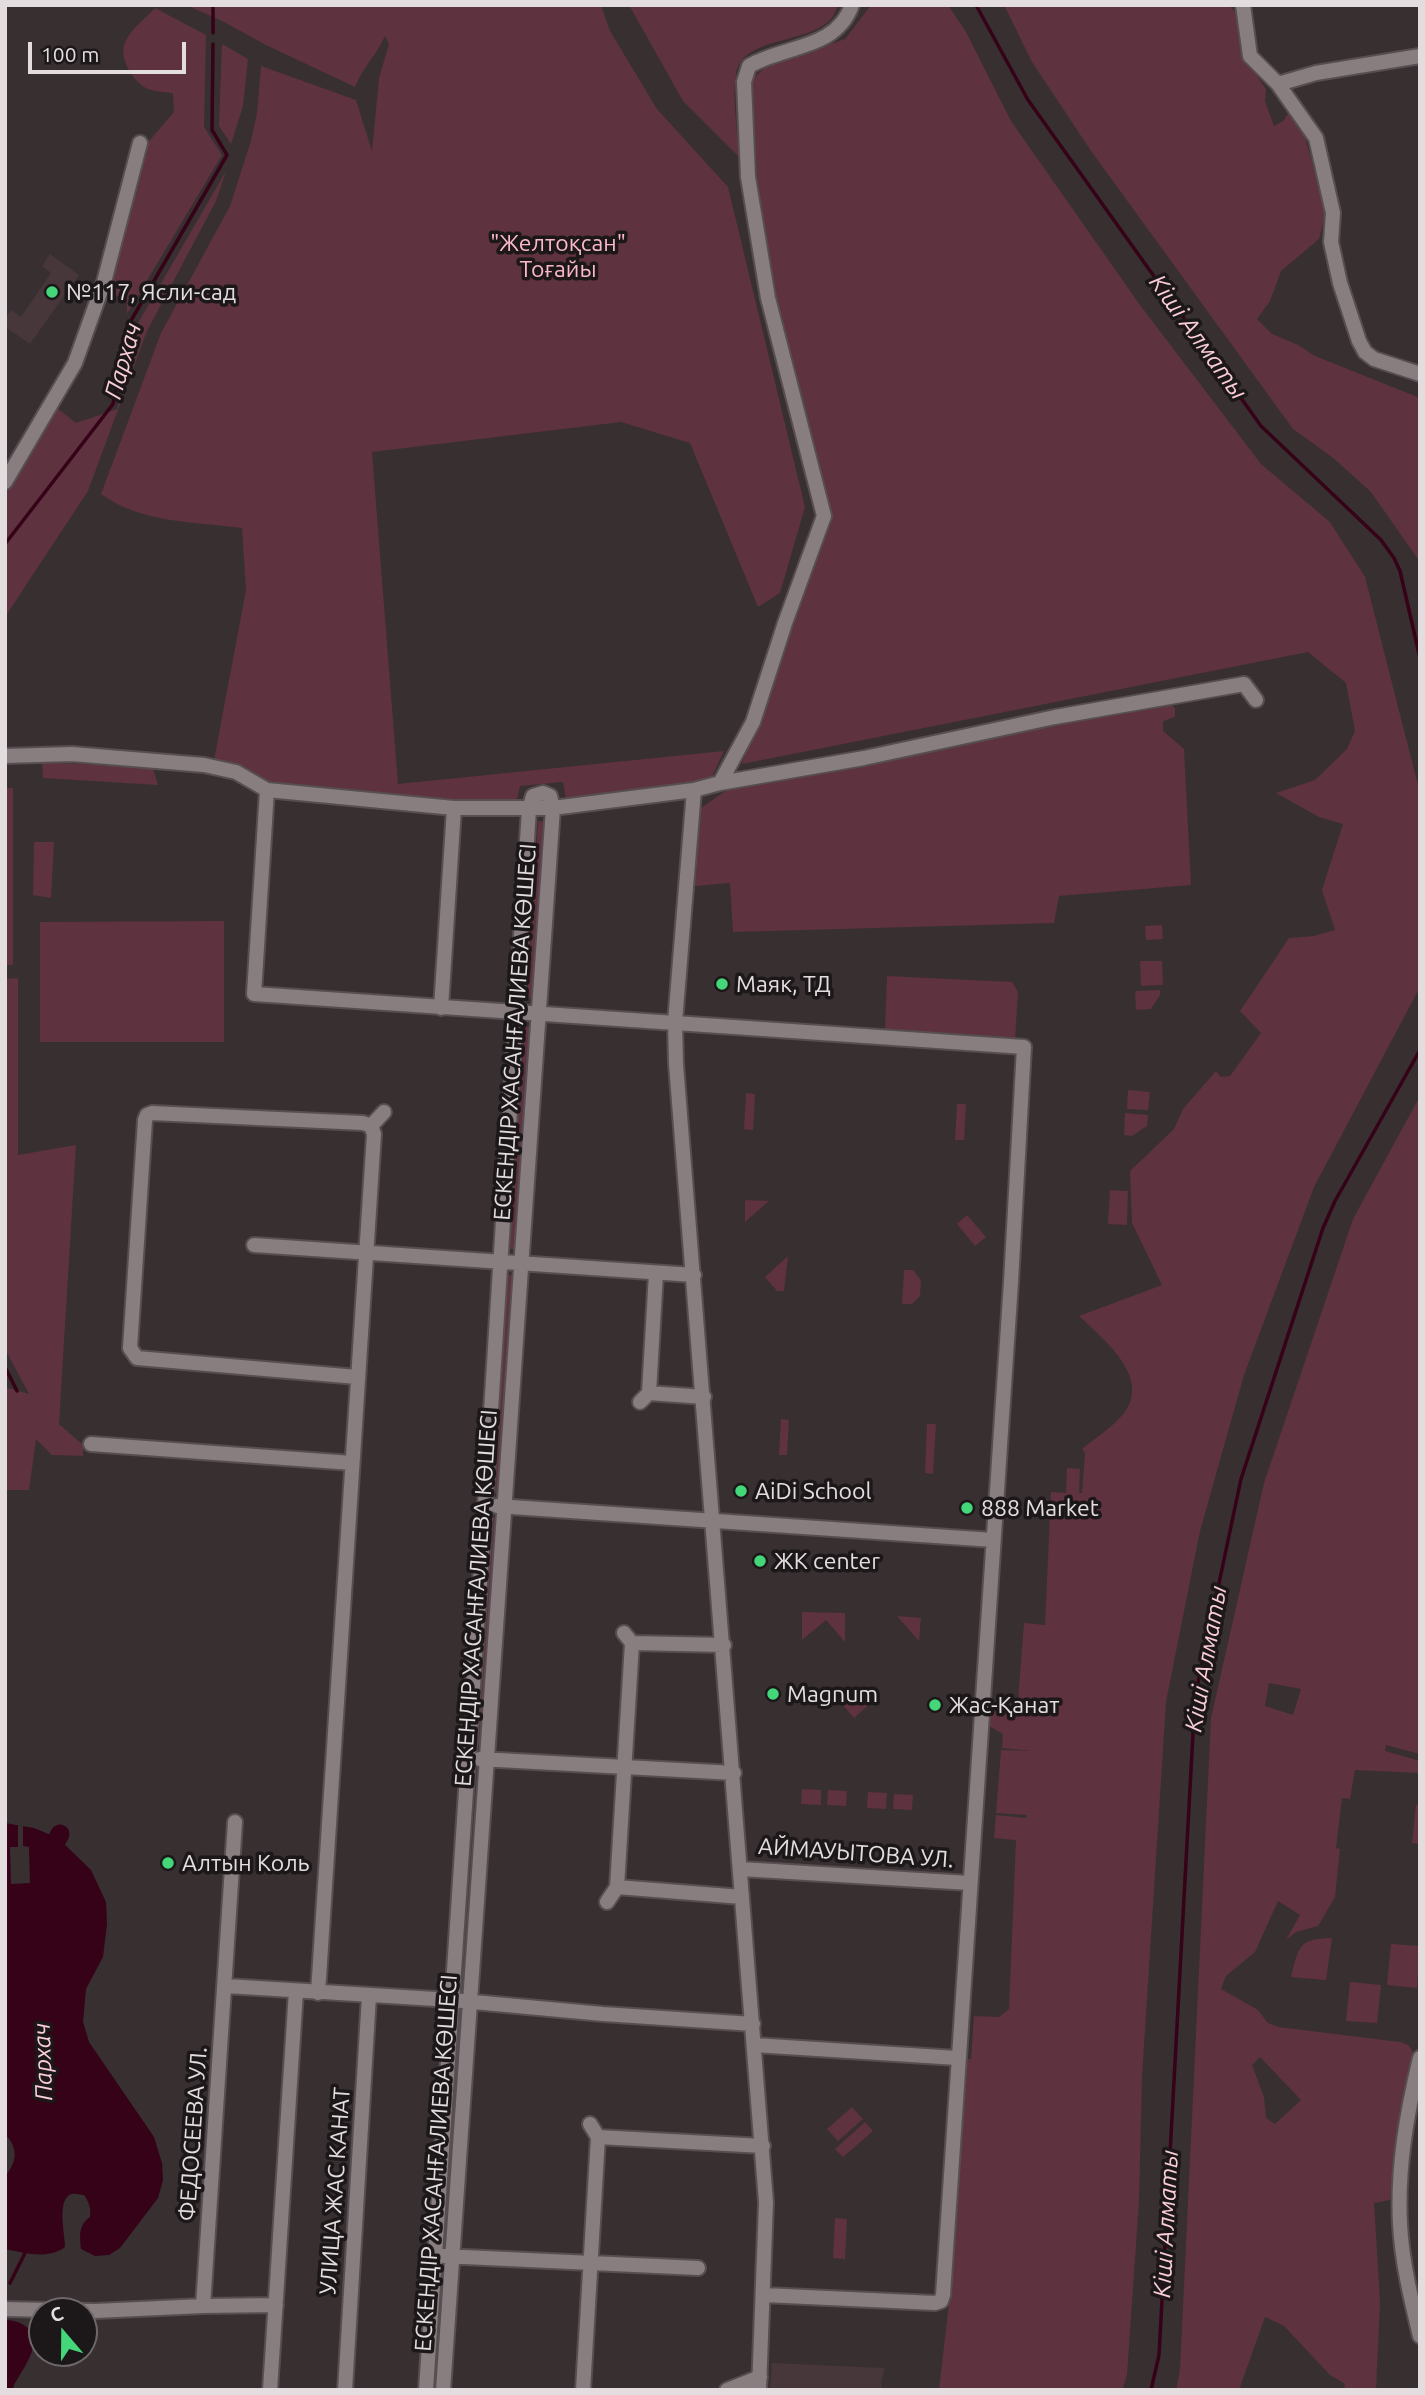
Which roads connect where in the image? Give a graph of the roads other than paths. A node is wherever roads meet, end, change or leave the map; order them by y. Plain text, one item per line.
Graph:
1 (852, 5) edge
2 (1243, 5) edge
3 (1420, 56) edge
4 (1278, 84) junction
5 (140, 143) dead end
6 (1420, 374) edge
7 (5, 482) edge
8 (1256, 700) dead end
9 (5, 756) edge
10 (720, 783) junction
11 (267, 790) junction
12 (694, 790) junction
13 (454, 808) junction
14 (552, 808) junction
15 (529, 809) junction
16 (441, 1008) junction
17 (518, 1012) junction
18 (538, 1013) junction
19 (675, 1022) junction
20 (384, 1112) dead end
21 (371, 1126) junction
22 (254, 1245) dead end
23 (365, 1252) junction
24 (501, 1260) junction
25 (522, 1262) junction
26 (656, 1273) junction
27 (694, 1275) junction
28 (357, 1377) junction
29 (704, 1396) junction
30 (91, 1444) dead end
31 (352, 1464) junction
32 (485, 1506) junction
33 (506, 1507) junction
34 (714, 1521) junction
35 (993, 1540) junction
36 (724, 1645) junction
37 (468, 1758) junction
38 (488, 1759) junction
39 (625, 1766) junction
40 (734, 1773) junction
41 (235, 1822) dead end
42 (741, 1869) junction
43 (969, 1883) junction
44 (617, 1887) junction
45 (742, 1897) junction
46 (607, 1902) dead end
47 (226, 1986) junction
48 (296, 1991) junction
49 (318, 1993) junction
50 (369, 1996) junction
51 (452, 2000) junction
52 (470, 2002) junction
53 (753, 2024) junction
54 (754, 2046) junction
55 (957, 2057) junction
56 (1420, 2058) edge
57 (590, 2124) dead end
58 (598, 2137) junction
59 (763, 2146) junction
60 (435, 2256) junction
61 (452, 2256) junction
62 (591, 2263) junction
63 (698, 2268) dead end
64 (764, 2295) junction
65 (276, 2305) junction
66 (203, 2306) junction
67 (5, 2309) edge
68 (28, 2310) edge
69 (98, 2310) edge
70 (1420, 2336) edge
71 (759, 2384) edge
72 (271, 2390) edge
73 (345, 2390) edge
74 (426, 2390) edge
75 (443, 2390) edge
76 (583, 2390) edge
77 (727, 2390) edge

1 - 10 street
2 - 4 street
3 - 4 street
4 - 6 street
5 - 7 street
8 - 10 street
9 - 11 street
10 - 12 street
11 - 13 street
11 - 16 street
12 - 14 street
12 - 19 street
13 - 15 street
13 - 16 street
14 - 15 street
14 - 18 street, ЕСКЕНДІР ХАСАНҒАЛИЕВА КӨШЕСІ
15 - 17 street, ЕСКЕНДІР ХАСАНҒАЛИЕВА КӨШЕСІ
16 - 17 street
17 - 18 street
17 - 24 street, ЕСКЕНДІР ХАСАНҒАЛИЕВА КӨШЕСІ
18 - 19 street
18 - 25 street, ЕСКЕНДІР ХАСАНҒАЛИЕВА КӨШЕСІ
19 - 27 street
19 - 35 street
20 - 21 street
21 - 23 street
21 - 28 street
22 - 23 street
23 - 24 street
23 - 28 street
24 - 25 street
24 - 32 street, ЕСКЕНДІР ХАСАНҒАЛИЕВА КӨШЕСІ
25 - 26 street
25 - 33 street, ЕСКЕНДІР ХАСАНҒАЛИЕВА КӨШЕСІ
26 - 27 street
26 - 29 street
27 - 29 street
28 - 31 street
29 - 34 street
30 - 31 street
31 - 49 street
32 - 33 street
32 - 37 street, ЕСКЕНДІР ХАСАНҒАЛИЕВА КӨШЕСІ
33 - 34 street
33 - 38 street, ЕСКЕНДІР ХАСАНҒАЛИЕВА КӨШЕСІ
34 - 35 street
34 - 36 street
35 - 43 street
36 - 39 street
36 - 40 street
37 - 38 street
37 - 51 street, ЕСКЕНДІР ХАСАНҒАЛИЕВА КӨШЕСІ
38 - 39 street
38 - 52 street, ЕСКЕНДІР ХАСАНҒАЛИЕВА КӨШЕСІ
39 - 40 street
39 - 44 street
40 - 42 street
41 - 47 street, ФЕДОСЕЕВА УЛ.
42 - 43 street, АЙМАУЫТОВА УЛ.
42 - 45 street
43 - 55 street
44 - 45 street
44 - 46 street
45 - 53 street
47 - 48 street
47 - 66 street, ФЕДОСЕЕВА УЛ.
48 - 49 street
48 - 65 street
49 - 50 street
50 - 51 street
50 - 73 street, УЛИЦА ЖАС КАНАТ
51 - 52 street
51 - 60 street, ЕСКЕНДІР ХАСАНҒАЛИЕВА КӨШЕСІ
52 - 53 street
52 - 61 street, ЕСКЕНДІР ХАСАНҒАЛИЕВА КӨШЕСІ
53 - 54 street
54 - 55 street
54 - 59 street
55 - 64 street
56 - 70 street
57 - 58 street
58 - 59 street
58 - 62 street
59 - 64 street
60 - 61 street
60 - 74 street, ЕСКЕНДІР ХАСАНҒАЛИЕВА КӨШЕСІ
61 - 62 street
61 - 75 street, ЕСКЕНДІР ХАСАНҒАЛИЕВА КӨШЕСІ
62 - 63 street
62 - 76 street
64 - 71 street
65 - 66 street
65 - 72 street
66 - 69 street
67 - 68 street
71 - 77 street

